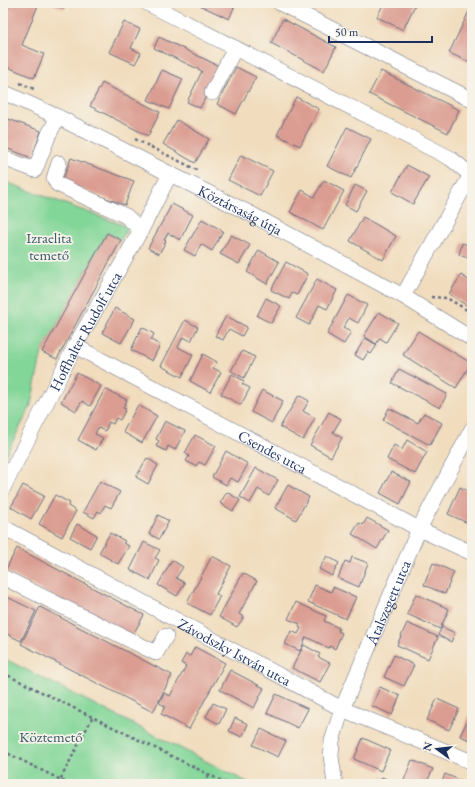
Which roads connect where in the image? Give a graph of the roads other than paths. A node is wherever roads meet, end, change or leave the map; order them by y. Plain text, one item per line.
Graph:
1 (147, 3) edge
2 (280, 3) edge
3 (235, 48) junction
4 (3, 92) edge
5 (212, 93) dead end
6 (472, 100) edge
7 (58, 117) junction
8 (3, 158) edge
9 (59, 163) dead end
10 (170, 174) junction
11 (471, 174) edge
12 (140, 230) junction
13 (403, 296) junction
14 (472, 339) edge
15 (75, 346) junction
16 (472, 429) edge
17 (3, 488) edge
18 (3, 527) edge
19 (419, 529) junction
20 (472, 553) edge
21 (3, 577) edge
22 (166, 636) dead end
23 (342, 708) junction
24 (472, 762) edge
25 (335, 784) edge

1 - 3 street
2 - 6 street
3 - 5 street
3 - 11 street
4 - 7 street, Köztársaság útja
7 - 8 street
7 - 10 street, Köztársaság útja
9 - 12 street
10 - 12 street, Hoffhalter Rudolf utca
10 - 13 street, Köztársaság útja
11 - 13 street
12 - 15 street, Hoffhalter Rudolf utca
13 - 14 street, Köztársaság útja
15 - 17 street, Hoffhalter Rudolf utca
15 - 19 street, Csendes utca
16 - 19 street, Átalszegett utca
18 - 23 street, Závodszky István utca
19 - 20 street, Csendes utca
19 - 23 street, Átalszegett utca
21 - 22 street
23 - 24 street, Závodszky István utca
23 - 25 street, Átalszegett utca

